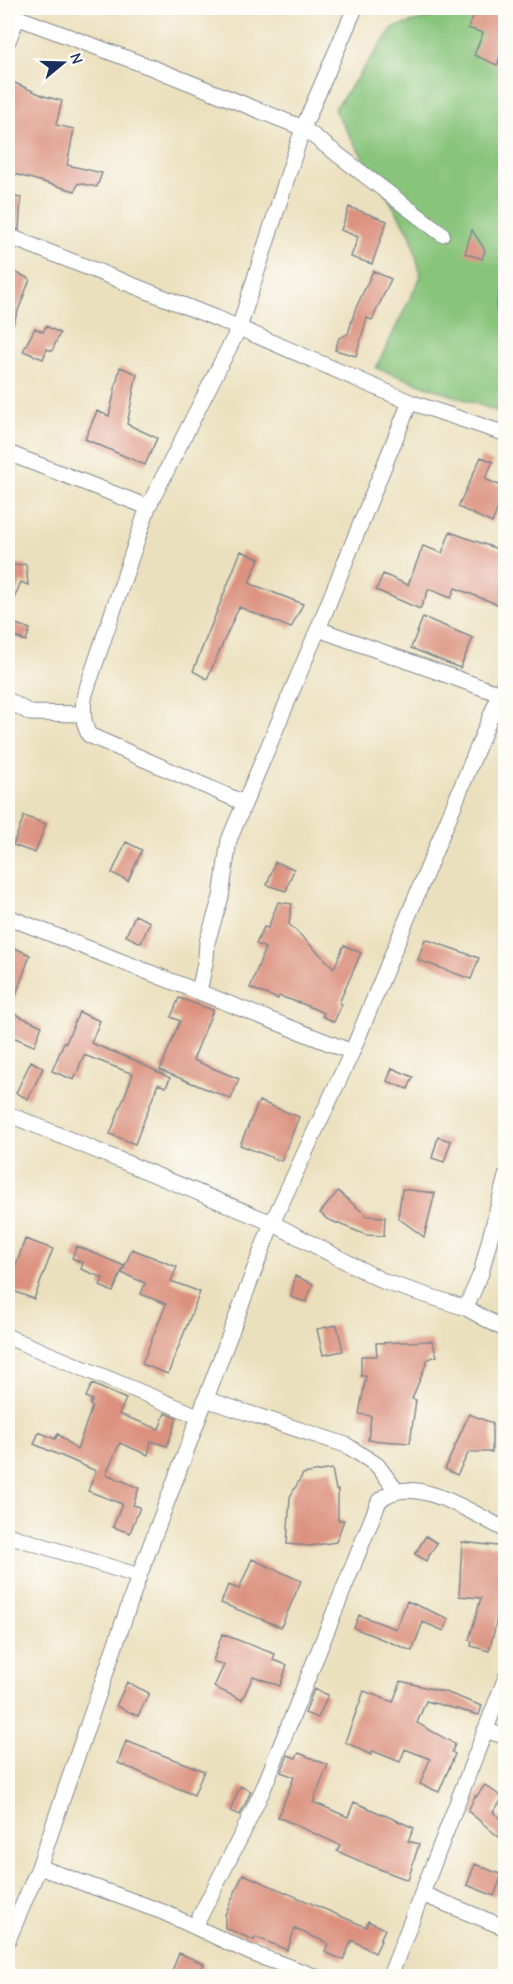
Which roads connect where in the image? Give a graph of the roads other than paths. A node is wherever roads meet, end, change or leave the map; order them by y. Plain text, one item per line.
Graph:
1 (355, 8) edge
2 (12, 16) edge
3 (8, 41) edge
4 (303, 128) junction
5 (442, 234) dead end
6 (8, 236) edge
7 (239, 328) junction
8 (410, 402) junction
9 (506, 434) edge
10 (8, 453) edge
11 (148, 507) junction
12 (318, 629) junction
13 (503, 686) edge
14 (8, 700) edge
15 (83, 714) junction
16 (244, 803) junction
17 (8, 917) edge
18 (199, 992) junction
19 (352, 1052) junction
20 (8, 1114) edge
21 (506, 1176) edge
22 (272, 1223) junction
23 (466, 1308) junction
24 (506, 1330) edge
25 (8, 1337) edge
26 (205, 1399) junction
27 (198, 1416) junction
28 (396, 1490) junction
29 (506, 1530) edge
30 (8, 1535) edge
31 (139, 1576) junction
32 (506, 1677) edge
33 (485, 1730) junction
34 (506, 1737) edge
35 (39, 1867) junction
36 (422, 1894) junction
37 (195, 1926) junction
38 (506, 1928) edge
39 (8, 1940) edge
40 (314, 1977) edge
41 (390, 1977) edge

1 - 4 street
2 - 3 street
2 - 4 street
4 - 5 street
4 - 7 street
6 - 7 street
7 - 8 street
7 - 11 street
8 - 9 street
8 - 12 street
10 - 11 street
11 - 15 street
12 - 13 street
12 - 16 street
13 - 19 street
14 - 15 street
15 - 16 street
16 - 18 street
17 - 18 street
18 - 19 street
19 - 22 street
20 - 22 street
21 - 23 street
22 - 23 street
22 - 26 street
23 - 24 street
25 - 27 street
26 - 27 street
26 - 28 street
27 - 31 street
28 - 29 street
28 - 37 street
30 - 31 street
31 - 35 street
32 - 33 street
33 - 34 street
33 - 36 street
35 - 37 street
35 - 39 street
36 - 38 street
36 - 41 street
37 - 40 street

